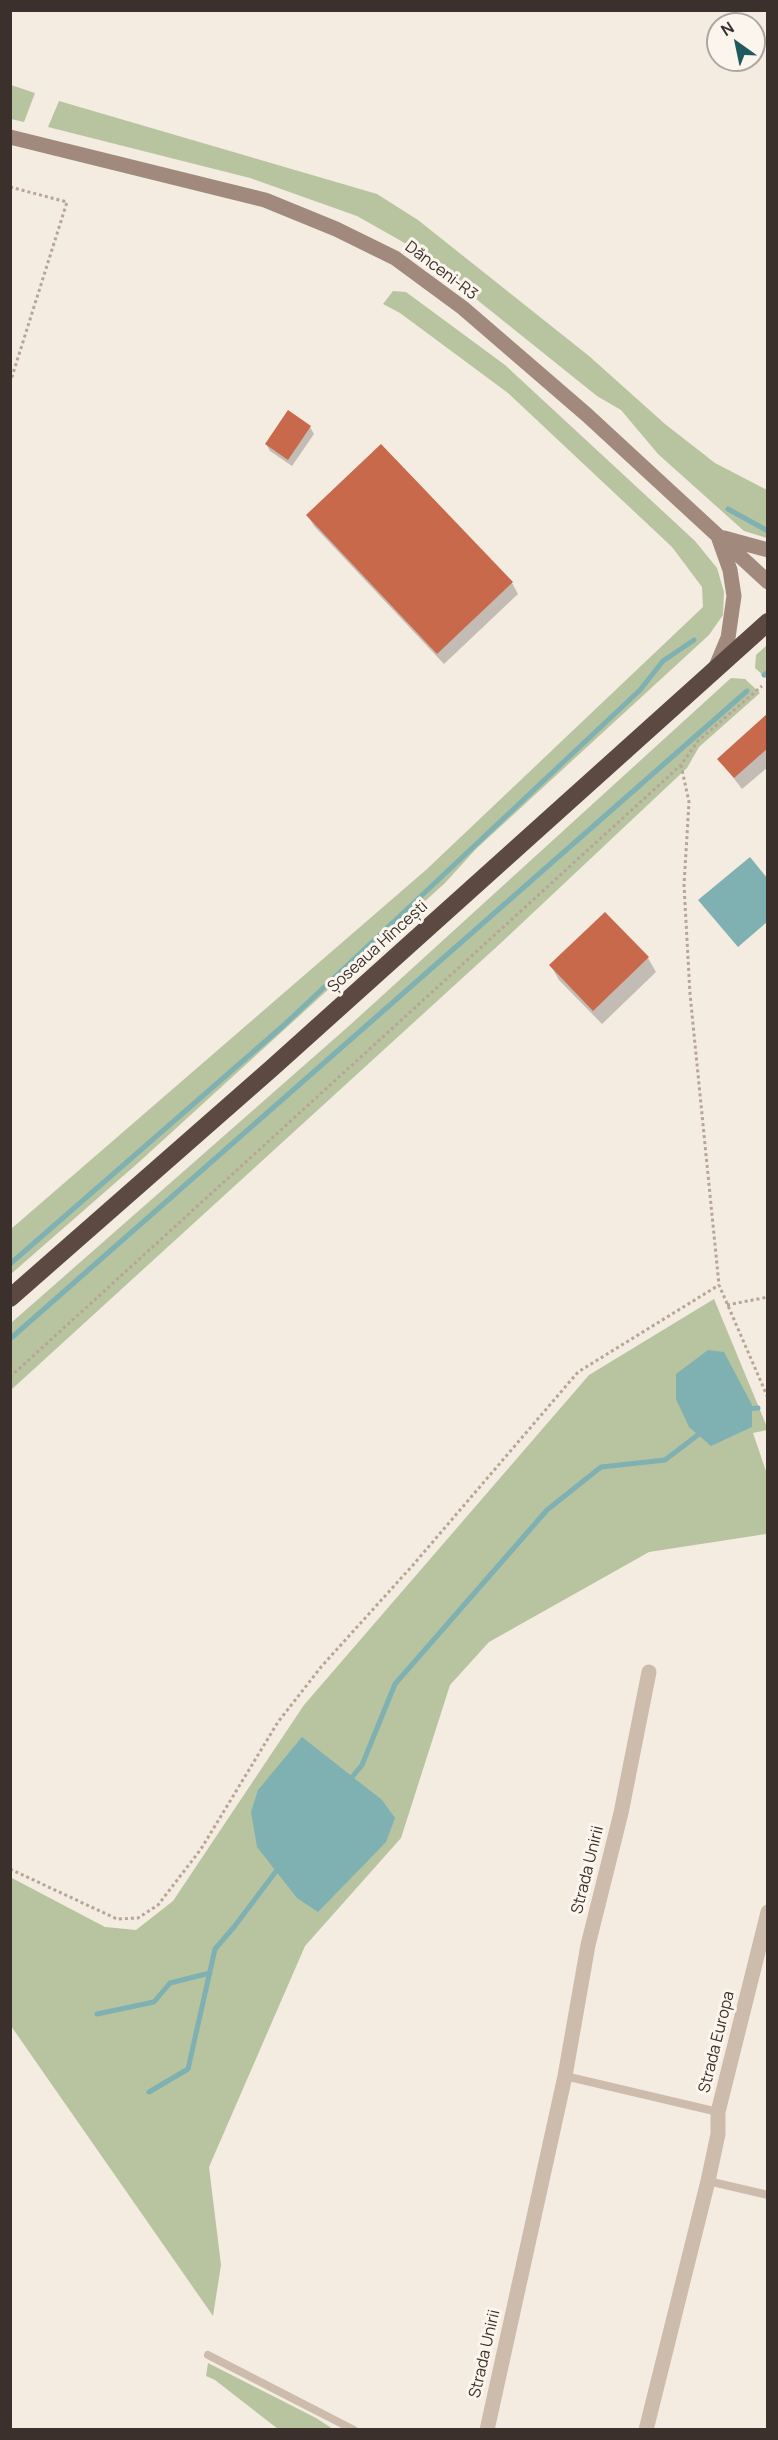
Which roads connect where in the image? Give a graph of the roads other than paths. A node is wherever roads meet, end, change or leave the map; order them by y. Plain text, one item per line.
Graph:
1 (10, 136) edge
2 (718, 536) junction
3 (768, 550) edge
4 (768, 582) edge
5 (768, 622) edge
6 (714, 669) junction
7 (10, 1298) edge
8 (649, 1672) dead end
9 (768, 1912) edge
10 (565, 2076) junction
11 (718, 2112) junction
12 (708, 2181) junction
13 (768, 2195) edge
14 (208, 2355) dead end
15 (354, 2430) edge
16 (487, 2430) edge
17 (645, 2430) edge

1 - 2 main road, Dănceni-R3
2 - 3 main road
2 - 4 main road, Dănceni-R3
2 - 6 main road
5 - 6 highway, Șoseaua Hîncești
6 - 7 highway, Șoseaua Hîncești
8 - 10 street, Strada Unirii
9 - 11 street, Strada Europa
10 - 11 lane
10 - 16 street, Strada Unirii
11 - 12 street, Strada Europa
12 - 13 lane
12 - 17 street, Strada Europa
14 - 15 lane

